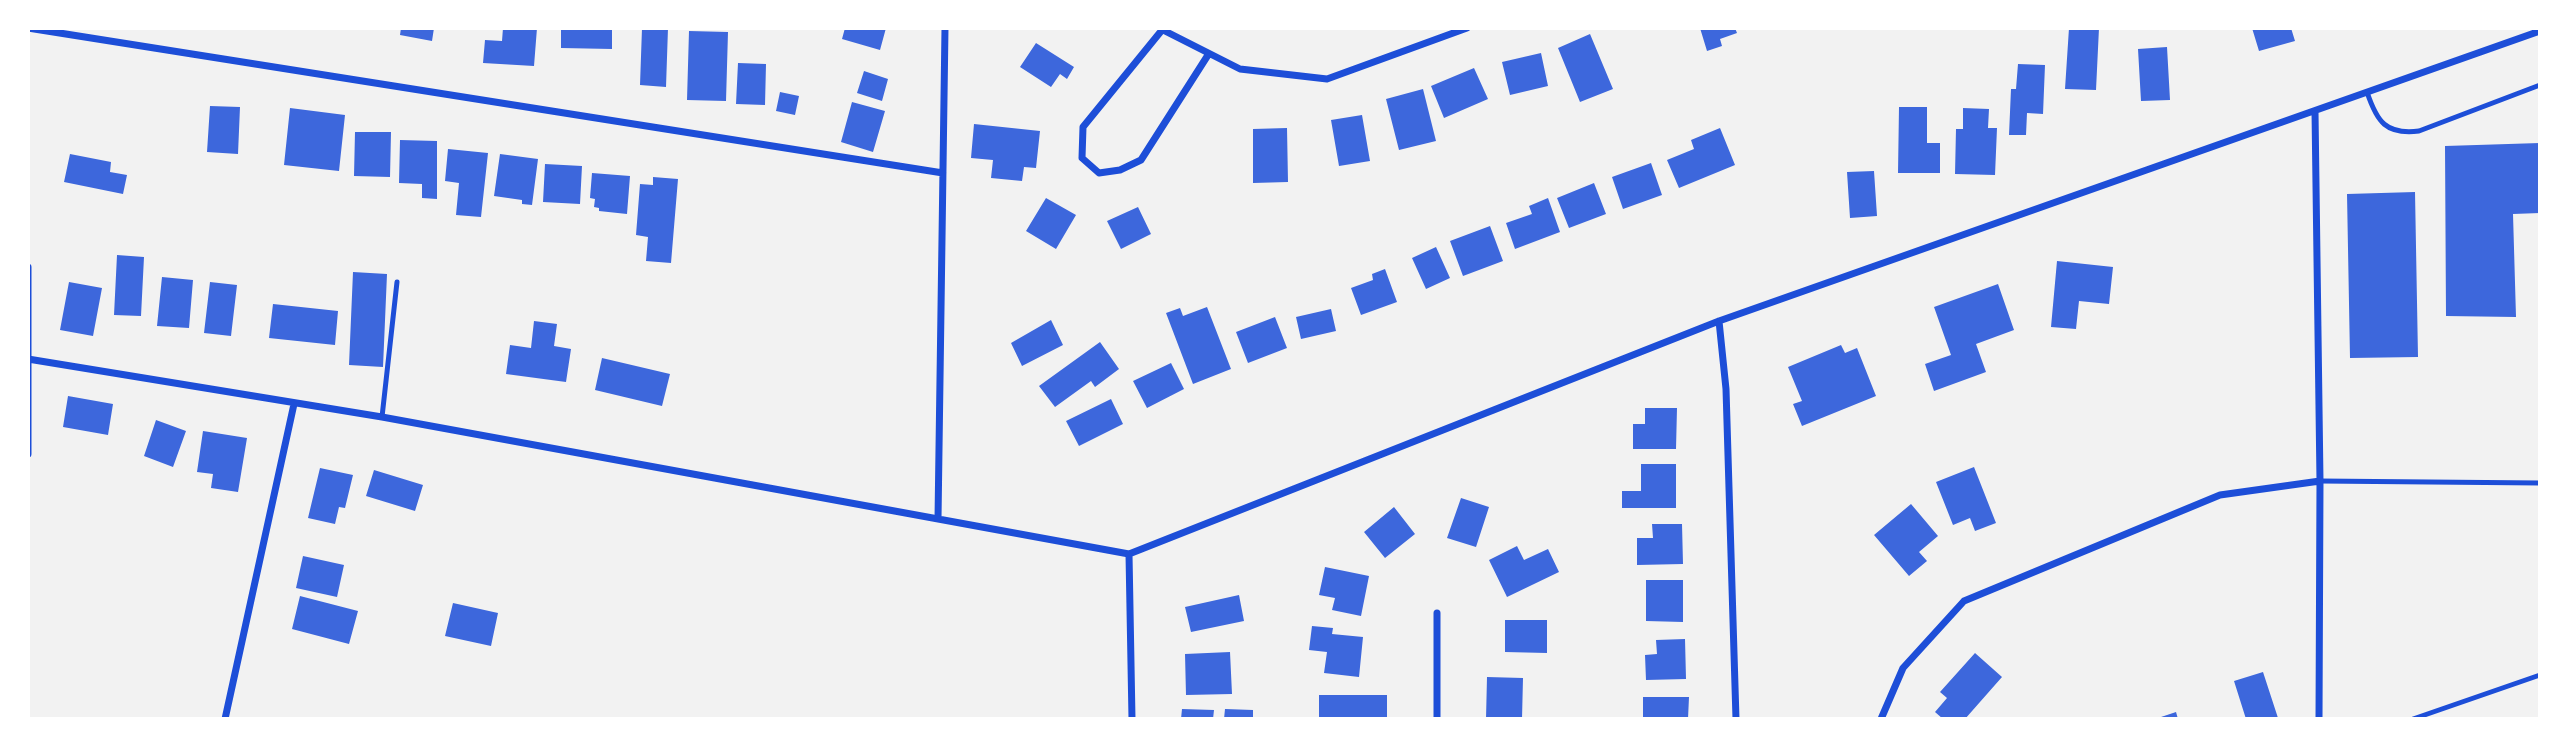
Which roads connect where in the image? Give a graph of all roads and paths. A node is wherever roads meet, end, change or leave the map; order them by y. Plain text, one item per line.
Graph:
1 (28, 28) edge
2 (944, 28) edge
3 (1467, 28) edge
4 (1161, 29) edge
5 (2540, 31) edge
6 (1208, 55) junction
7 (2540, 85) edge
8 (2367, 92) junction
9 (2315, 111) junction
10 (943, 173) junction
11 (28, 267) edge
12 (397, 282) dead end
13 (1719, 321) junction
14 (29, 359) edge
15 (294, 404) junction
16 (382, 417) junction
17 (28, 454) edge
18 (2320, 481) junction
19 (2540, 483) edge
20 (938, 519) junction
21 (1129, 554) junction
22 (1437, 612) dead end
23 (2540, 675) edge
24 (225, 719) edge
25 (1132, 719) edge
26 (1437, 719) edge
27 (1736, 719) edge
28 (1881, 719) edge
29 (2319, 719) edge
30 (2413, 719) edge

1 - 10 street
2 - 10 street
3 - 6 street
4 - 6 street
4 - 6 street
5 - 8 street
7 - 8 lane
8 - 9 street
9 - 13 street
9 - 18 street
10 - 20 street
11 - 14 street
12 - 16 lane
13 - 21 street
13 - 27 street
14 - 15 street
14 - 17 street
15 - 16 street
15 - 24 street
16 - 20 street
18 - 19 lane
18 - 28 street
18 - 29 street
20 - 21 street
21 - 25 street
22 - 26 street
23 - 30 lane

